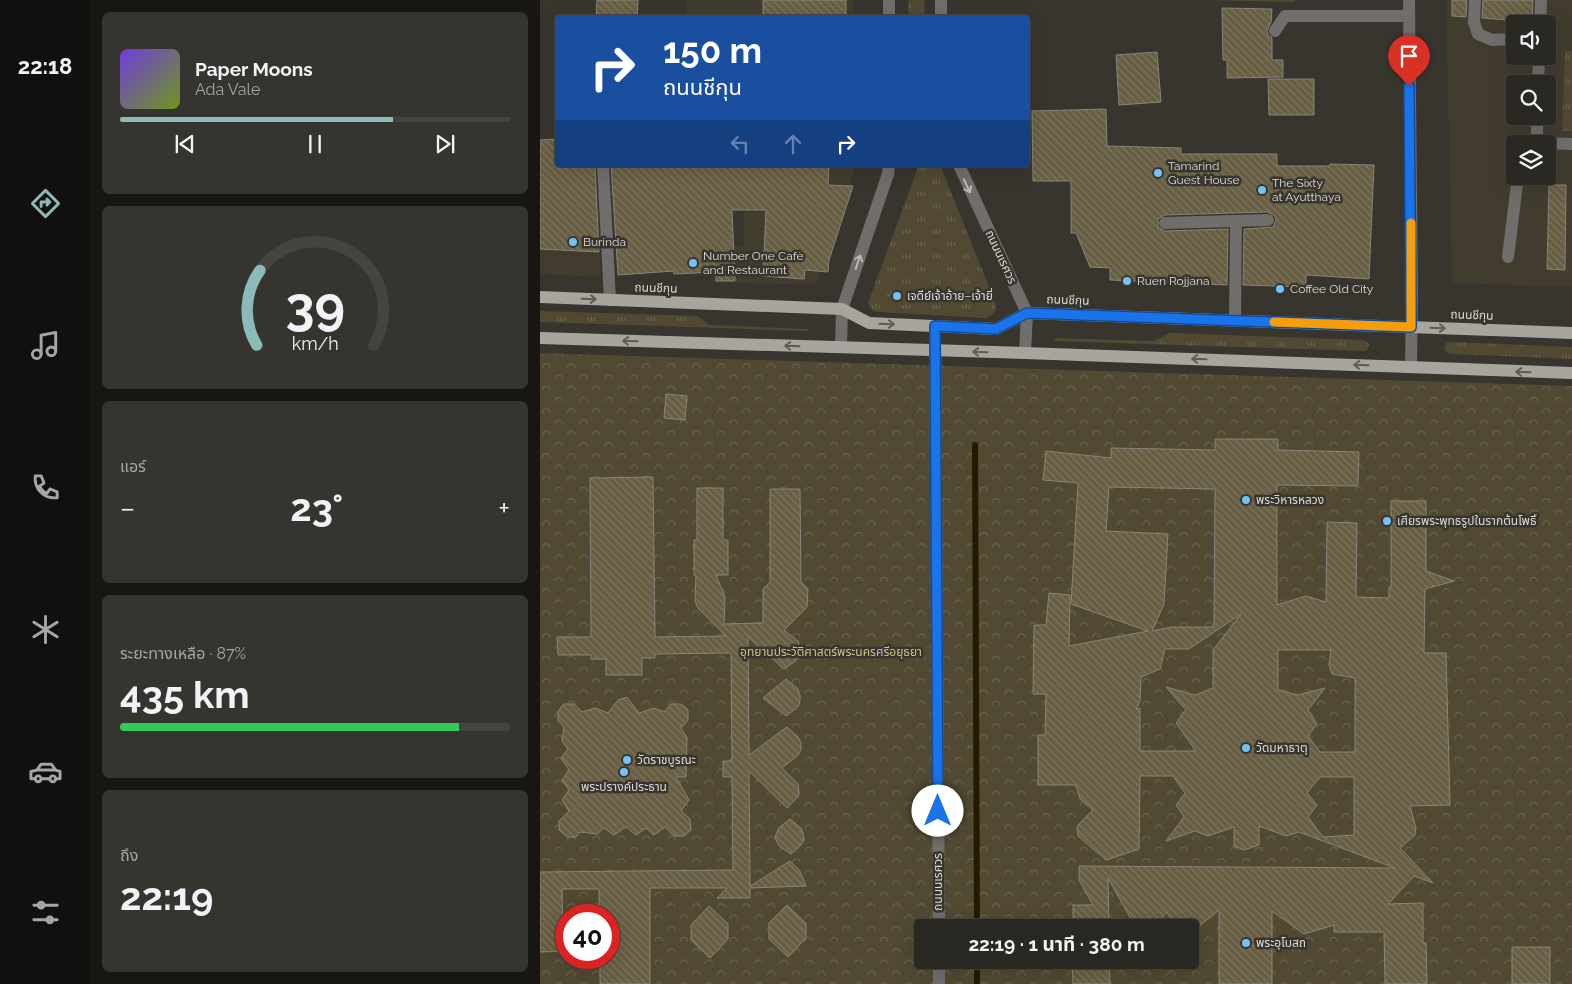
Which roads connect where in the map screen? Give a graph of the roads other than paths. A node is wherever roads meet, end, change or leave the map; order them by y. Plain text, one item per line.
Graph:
1 (889, 0) edge
2 (941, 0) edge
3 (1409, 0) edge
4 (1475, 0) edge
5 (1540, 0) edge
6 (889, 15) edge
7 (941, 15) edge
8 (1540, 15) edge
9 (1408, 16) junction
10 (1275, 30) dead end
11 (1506, 39) edge
12 (1556, 144) edge
13 (1572, 144) edge
14 (603, 167) edge
15 (889, 167) edge
16 (960, 167) edge
17 (1517, 185) edge
18 (1268, 220) dead end
19 (1236, 222) junction
20 (1165, 223) dead end
21 (1508, 257) dead end
22 (540, 297) edge
23 (610, 300) junction
24 (842, 309) junction
25 (1027, 313) junction
26 (1235, 320) junction
27 (935, 326) junction
28 (1411, 327) junction
29 (1572, 333) edge
30 (540, 338) edge
31 (841, 347) junction
32 (935, 350) junction
33 (1025, 353) junction
34 (1411, 367) junction
35 (1572, 373) edge
36 (939, 919) edge
37 (939, 969) edge
38 (939, 984) edge

1 - 6 street
2 - 7 street
3 - 9 street
4 - 11 street
5 - 8 street
9 - 10 street
9 - 28 street
12 - 13 street
14 - 23 street
24 -> 15 street
16 -> 25 street, ถนนนเรศวร
17 - 21 street
18 - 19 street
19 - 20 street
19 - 26 street
22 -> 23 main road, ถนนชีกุน
23 - 24 main road, ถนนชีกุน
24 -> 27 main road, ถนนชีกุน
24 - 31 street
25 - 26 main road, ถนนชีกุน
25 - 27 main road, ถนนชีกุน
25 - 33 street, ถนนนเรศวร
26 - 28 main road, ถนนชีกุน
27 - 32 street, ถนนนเรศวร
28 -> 29 main road, ถนนชีกุน
28 - 34 street
31 -> 30 main road
31 - 32 main road
33 -> 32 main road
32 - 36 street, ถนนนเรศวร
34 -> 33 main road
35 -> 34 main road
37 - 38 street

